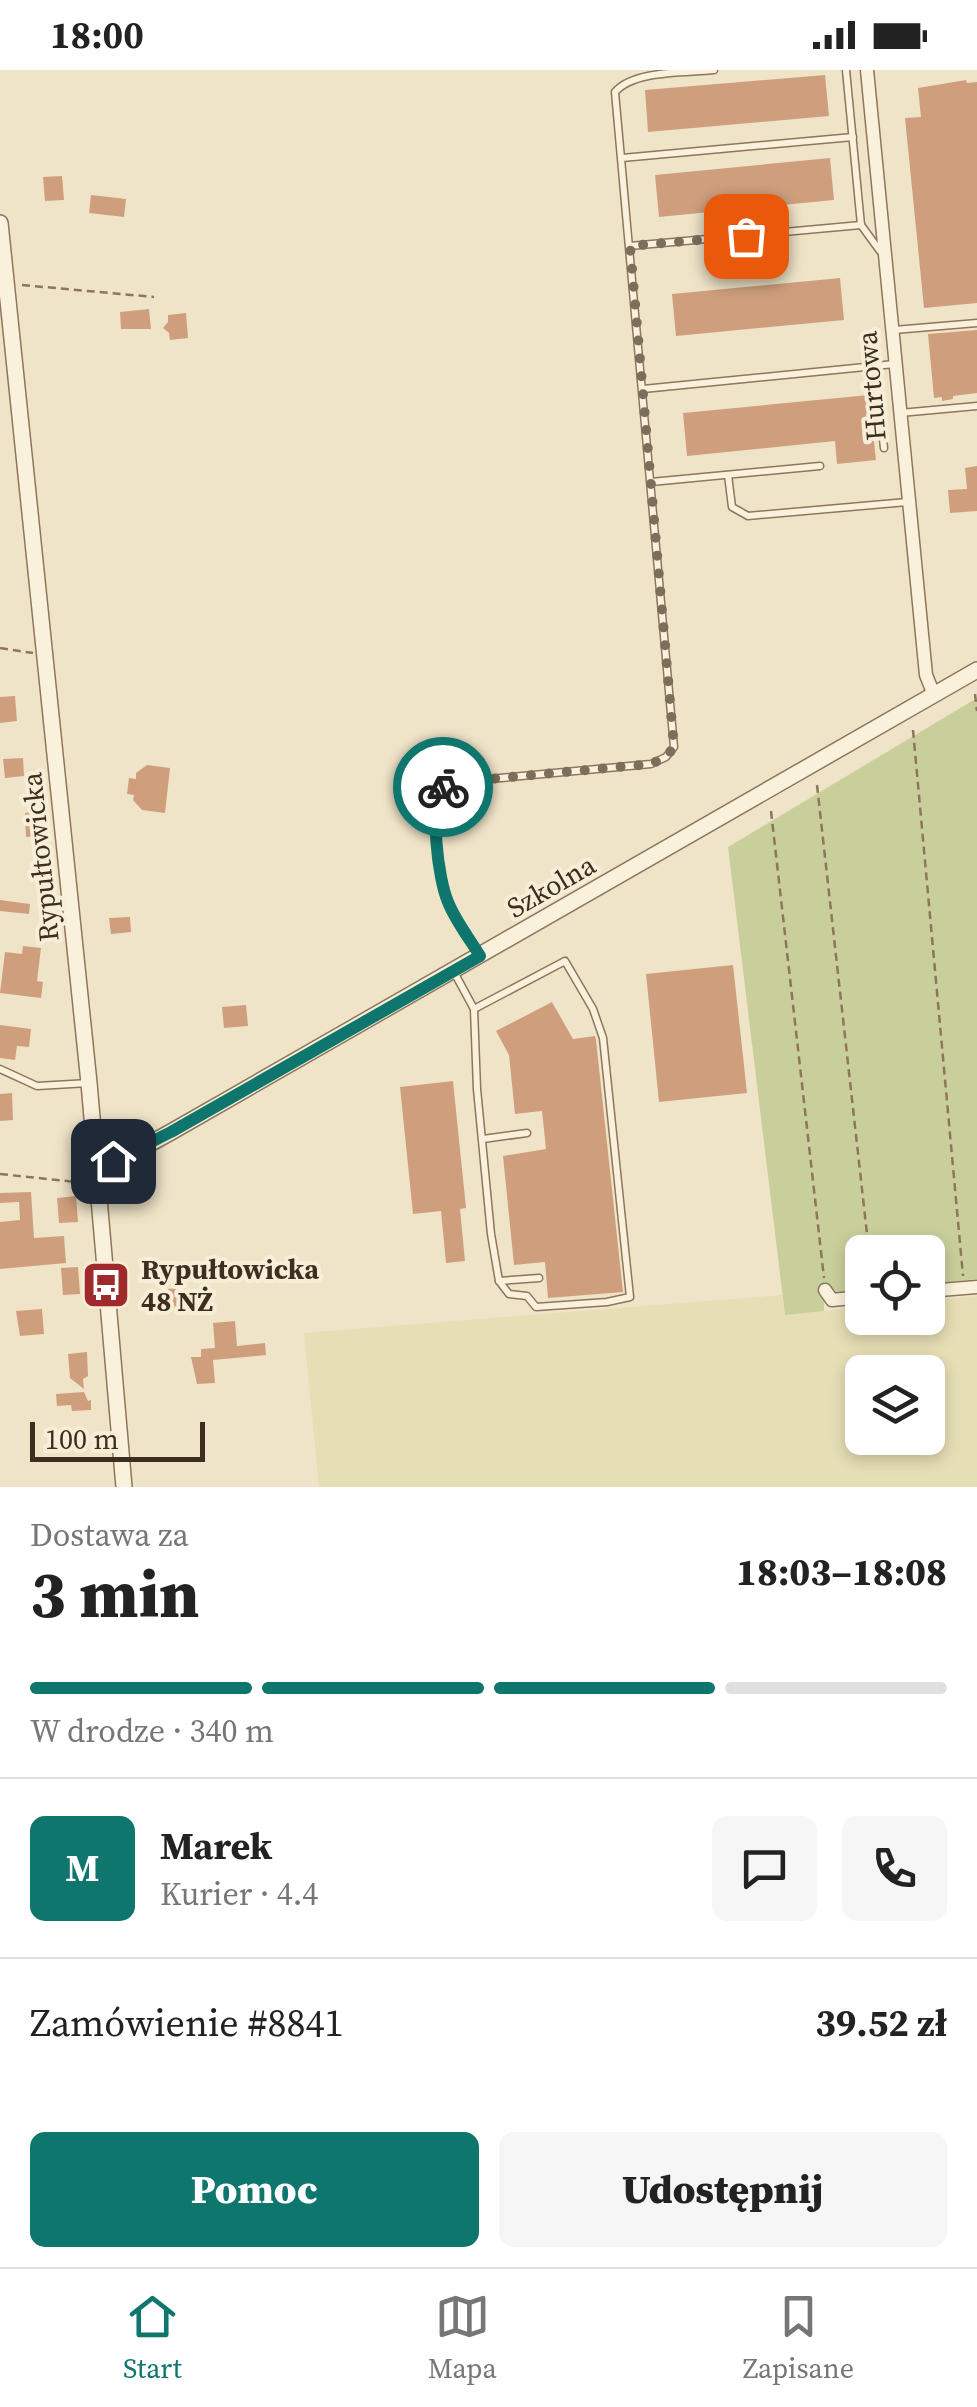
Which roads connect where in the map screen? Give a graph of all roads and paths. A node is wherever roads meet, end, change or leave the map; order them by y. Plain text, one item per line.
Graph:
1 (714, 70) edge
2 (846, 70) edge
3 (867, 70) edge
4 (852, 137) junction
5 (622, 158) junction
6 (0, 222) edge
7 (861, 225) junction
8 (630, 246) junction
9 (885, 260) junction
10 (6, 284) junction
11 (154, 297) dead end
12 (977, 322) edge
13 (891, 330) junction
14 (894, 364) junction
15 (875, 366) junction
16 (642, 389) junction
17 (977, 406) edge
18 (899, 414) junction
19 (884, 448) dead end
20 (820, 466) dead end
21 (728, 475) junction
22 (651, 482) junction
23 (908, 502) junction
24 (0, 648) edge
25 (42, 653) junction
26 (977, 670) edge
27 (975, 694) edge
28 (934, 695) junction
29 (977, 711) edge
30 (913, 730) dead end
31 (816, 785) dead end
32 (771, 812) dead end
33 (480, 956) junction
34 (454, 971) junction
35 (474, 1009) junction
36 (0, 1068) edge
37 (89, 1083) junction
38 (527, 1133) dead end
39 (483, 1139) junction
40 (0, 1174) edge
41 (95, 1175) junction
42 (867, 1235) edge
43 (539, 1278) dead end
44 (499, 1282) junction
45 (970, 1287) edge
46 (945, 1289) edge
47 (825, 1290) joint
48 (845, 1299) edge
49 (124, 1487) edge

1 - 5 lane
2 - 4 lane
3 - 9 street, Hurtowa
4 - 5 lane
4 - 7 lane
5 - 8 lane
6 - 10 street, Rypułtowicka
7 - 8 lane
7 - 9 lane
8 - 16 lane
9 - 13 street, Hurtowa
10 - 11 path
10 - 25 street, Rypułtowicka
12 - 13 lane
13 - 14 street, Hurtowa
14 - 15 lane
14 - 18 street, Hurtowa
15 - 16 lane
15 - 19 lane
16 - 22 lane
17 - 18 lane
18 - 23 street, Hurtowa
20 - 21 lane
21 - 22 lane
21 - 23 lane
22 - 33 lane
23 - 28 street, Hurtowa
24 - 25 path
25 - 37 street, Rypułtowicka
26 - 28 street, Szkolna
27 - 29 path
28 - 33 street, Szkolna
30 - 45 path
31 - 42 path
32 - 47 path
33 - 34 street, Szkolna
34 - 35 lane
34 - 41 street, Szkolna
35 - 39 lane
35 - 44 lane
36 - 37 lane
37 - 41 street, Rypułtowicka
38 - 39 lane
39 - 44 lane
40 - 41 path
41 - 49 street, Rypułtowicka
43 - 44 lane
45 - 46 street
47 - 48 street

